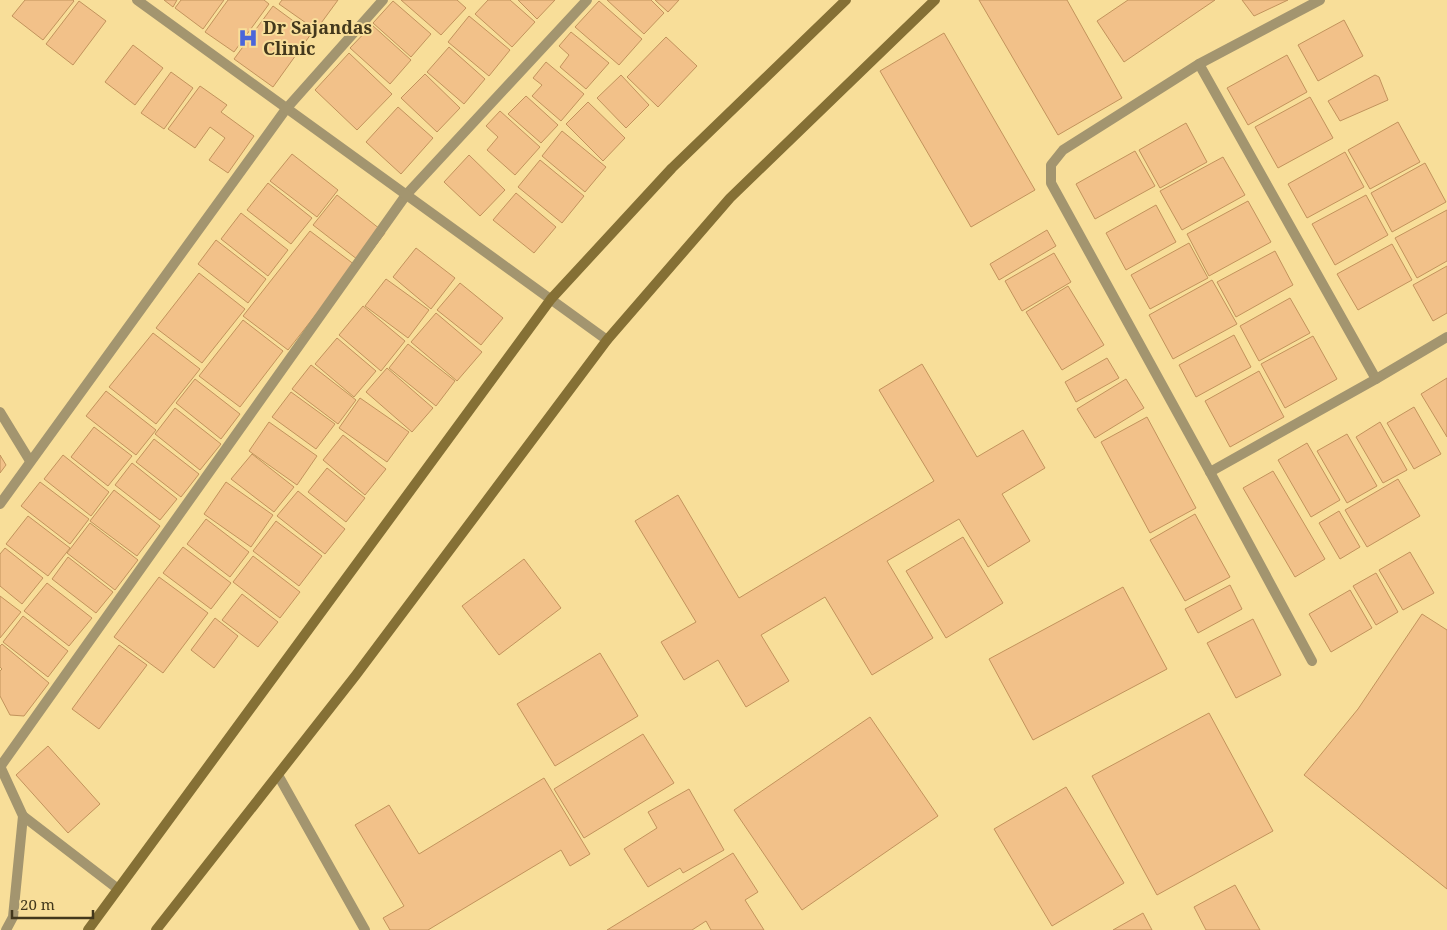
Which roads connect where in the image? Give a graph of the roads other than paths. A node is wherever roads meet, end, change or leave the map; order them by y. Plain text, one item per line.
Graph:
1 (136, 0) edge
2 (382, 0) edge
3 (587, 0) edge
4 (846, 0) edge
5 (935, 0) edge
6 (1320, 0) edge
7 (1199, 64) junction
8 (286, 109) junction
9 (406, 194) junction
10 (551, 299) junction
11 (1447, 337) edge
12 (606, 340) junction
13 (1376, 379) junction
14 (0, 412) edge
15 (30, 461) junction
16 (1210, 472) junction
17 (0, 504) edge
18 (1312, 661) dead end
19 (0, 766) edge
20 (278, 775) junction
21 (23, 816) junction
22 (118, 890) junction
23 (6, 930) edge
24 (88, 930) edge
25 (156, 930) edge
26 (365, 930) edge

1 - 8 street
2 - 8 street
3 - 9 street
4 - 10 main road
5 - 12 main road
6 - 7 street
7 - 13 street
7 - 16 street
8 - 9 street
8 - 15 street
9 - 10 street
9 - 19 street
10 - 12 street
10 - 22 main road
11 - 13 street
12 - 20 main road
13 - 16 street
14 - 15 street
15 - 17 street
16 - 18 street
19 - 21 street
20 - 25 main road
20 - 26 street
21 - 22 street
21 - 23 street
22 - 24 main road

